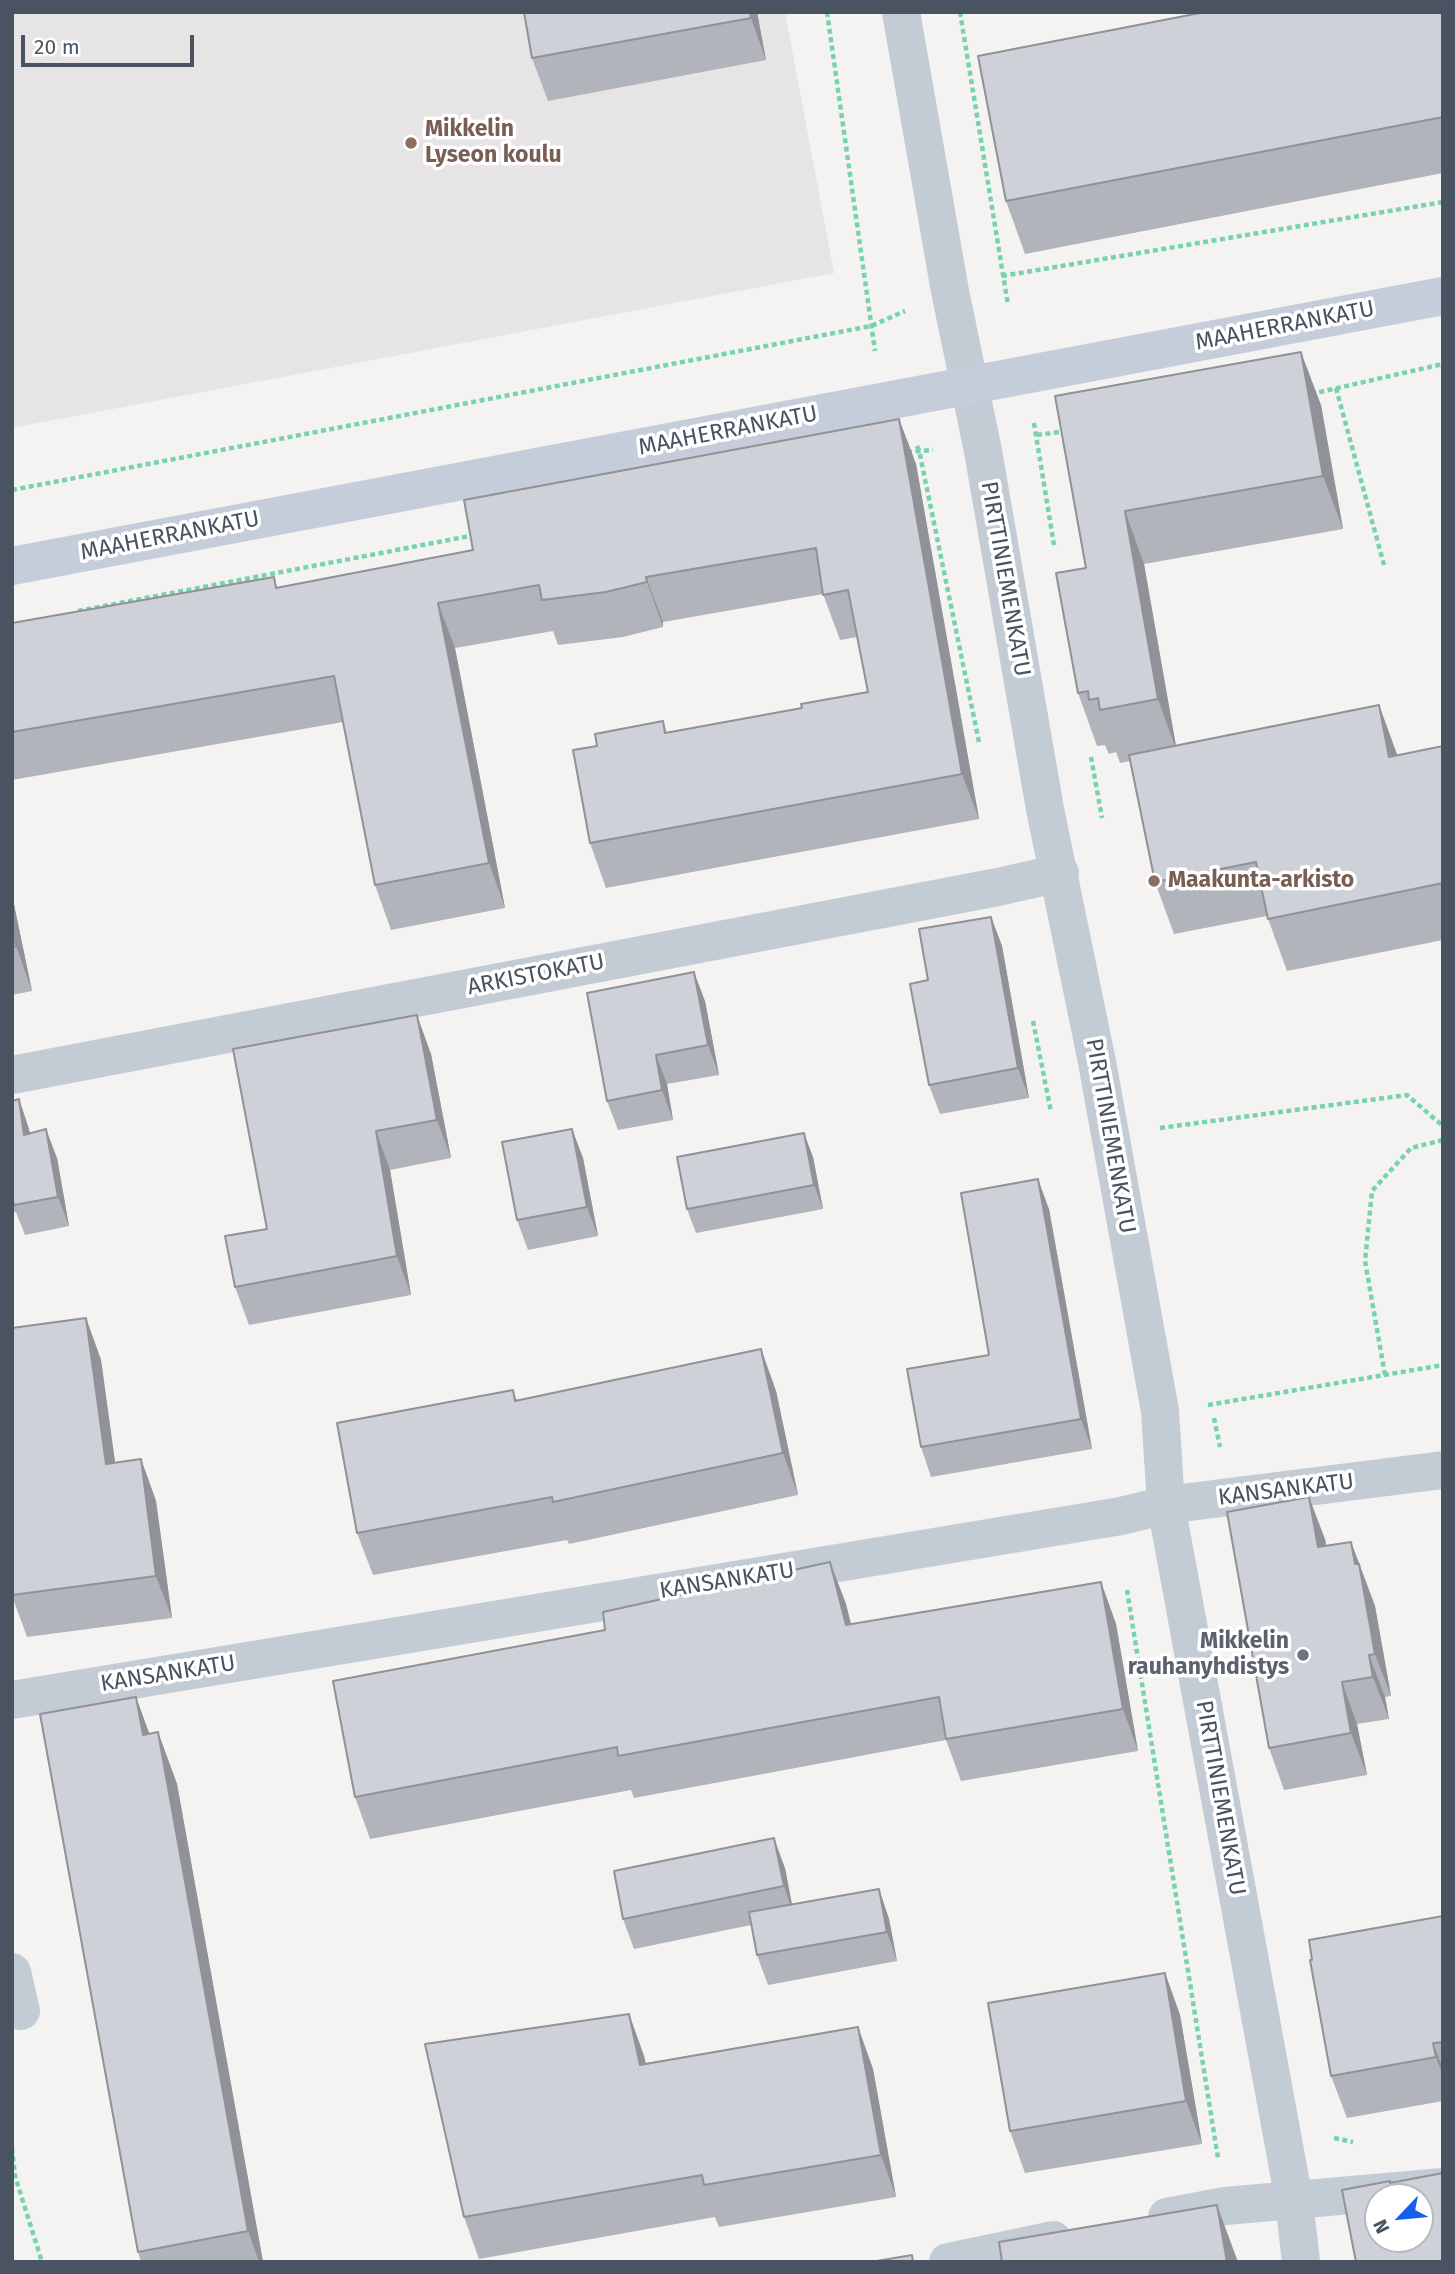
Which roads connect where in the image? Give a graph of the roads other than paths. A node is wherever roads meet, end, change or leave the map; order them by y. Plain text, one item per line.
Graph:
1 (901, 12) edge
2 (1443, 296) edge
3 (968, 386) junction
4 (12, 566) edge
5 (1060, 873) junction
6 (12, 1075) edge
7 (1443, 1470) edge
8 (1166, 1505) junction
9 (12, 1700) edge
10 (12, 1972) edge
11 (21, 2011) dead end
12 (1443, 2187) edge
13 (1294, 2200) junction
14 (1133, 2224) edge
15 (1093, 2232) edge
16 (948, 2262) edge
17 (1301, 2262) edge

1 - 3 street, PIRTTINIEMENKATU
2 - 3 main road, MAAHERRANKATU
3 - 4 main road, MAAHERRANKATU
3 - 5 street, PIRTTINIEMENKATU
5 - 6 street, ARKISTOKATU
5 - 8 street, PIRTTINIEMENKATU
7 - 8 street, KANSANKATU
8 - 9 street, KANSANKATU
8 - 13 street, PIRTTINIEMENKATU
10 - 11 street
12 - 13 street
13 - 14 street
13 - 17 street, PIRTTINIEMENKATU
15 - 16 street

